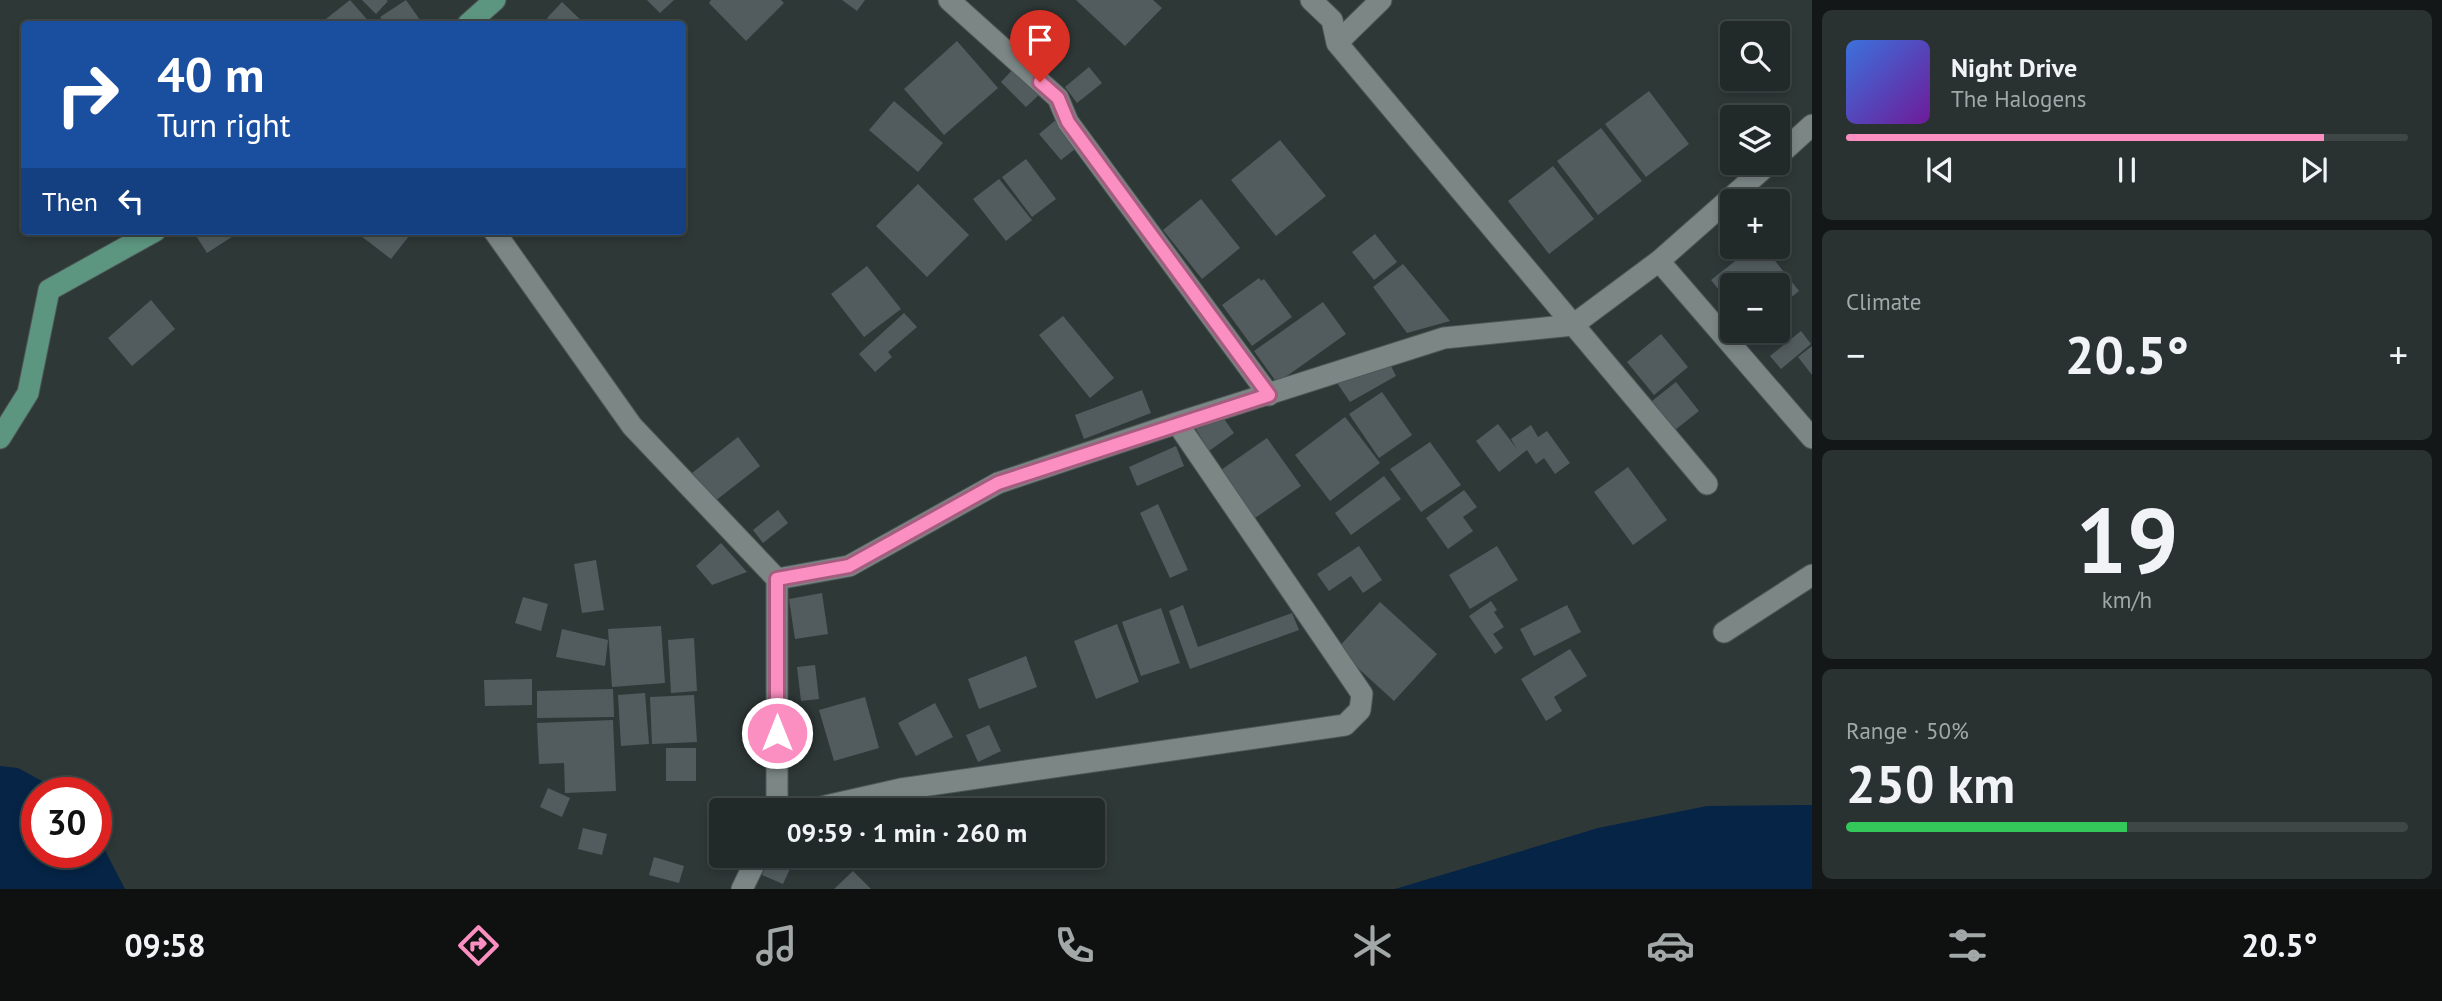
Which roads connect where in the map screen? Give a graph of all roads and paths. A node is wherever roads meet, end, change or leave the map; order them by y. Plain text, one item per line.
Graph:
1 (495, 0) edge
2 (949, 0) edge
3 (1311, 0) edge
4 (1381, 0) edge
5 (471, 21) edge
6 (1337, 43) junction
7 (1812, 125) edge
8 (1790, 145) edge
9 (1756, 175) edge
10 (148, 235) edge
11 (497, 235) edge
12 (1659, 261) junction
13 (1573, 324) junction
14 (1269, 395) junction
15 (1177, 424) junction
16 (0, 438) edge
17 (1812, 438) edge
18 (1707, 484) dead end
19 (1812, 575) edge
20 (777, 579) junction
21 (1724, 632) dead end
22 (777, 798) edge
23 (861, 798) edge
24 (753, 868) edge
25 (743, 889) edge

1 - 5 street
2 - 14 street
3 - 6 street
4 - 6 street
6 - 13 street
7 - 8 street
9 - 12 street
10 - 16 street
11 - 20 street
12 - 13 street
12 - 17 street
13 - 14 street
13 - 18 street
14 - 15 street
15 - 20 street
15 - 23 street
19 - 21 street
20 - 22 street
24 - 25 street

